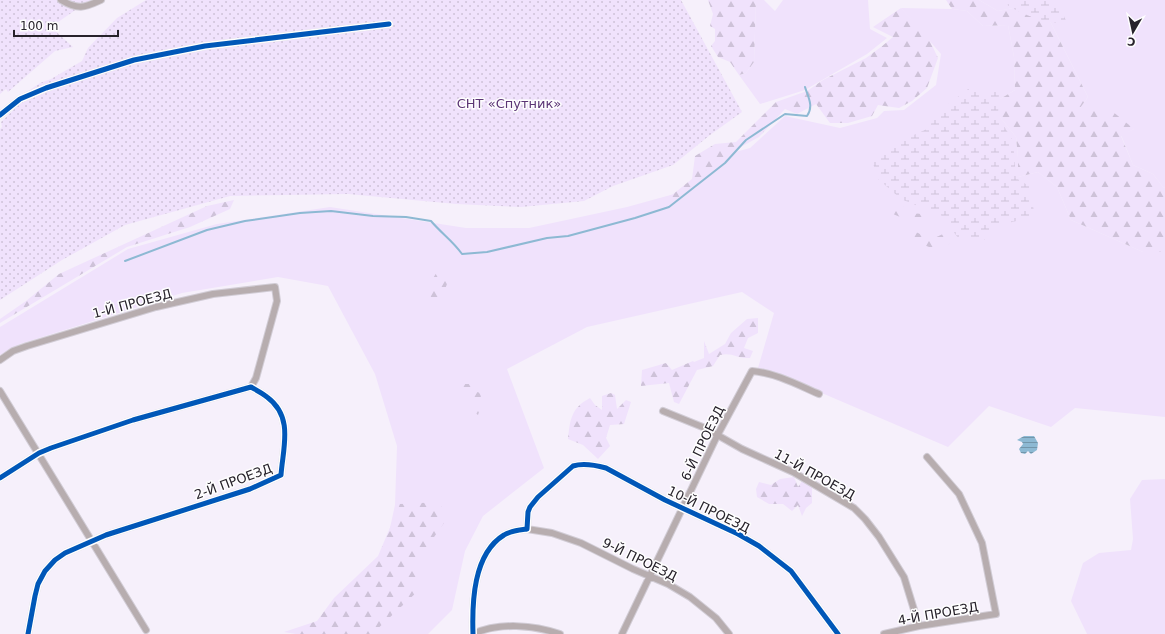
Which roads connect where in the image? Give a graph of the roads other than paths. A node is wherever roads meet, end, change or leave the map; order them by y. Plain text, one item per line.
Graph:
1 (61, 0) edge
2 (101, 0) edge
3 (390, 24) dead end
4 (0, 116) edge
5 (0, 360) edge
6 (251, 386) junction
7 (0, 390) edge
8 (819, 394) dead end
9 (663, 411) dead end
10 (717, 436) junction
11 (39, 453) junction
12 (927, 457) dead end
13 (0, 478) edge
14 (683, 508) junction
15 (527, 529) junction
16 (92, 541) junction
17 (650, 577) junction
18 (919, 626) junction
19 (146, 630) dead end
20 (28, 634) edge
21 (473, 634) edge
22 (560, 634) edge
23 (622, 634) edge
24 (729, 634) edge
25 (838, 634) edge
26 (884, 634) edge

1 - 2 street
3 - 4 street
5 - 6 street, 1-Й ПРОЕЗД
6 - 11 street
6 - 16 street, 2-Й ПРОЕЗД
7 - 11 street
8 - 10 street, 6-Й ПРОЕЗД
9 - 10 street, 11-Й ПРОЕЗД
10 - 14 street, 6-Й ПРОЕЗД
10 - 18 street, 11-Й ПРОЕЗД
11 - 13 street
11 - 16 street
12 - 18 street, 4-Й ПРОЕЗД
14 - 15 street, 10-Й ПРОЕЗД
14 - 17 street, 6-Й ПРОЕЗД
14 - 25 street, 10-Й ПРОЕЗД
15 - 17 street, 9-Й ПРОЕЗД
15 - 21 street
16 - 19 street
16 - 20 street, 2-Й ПРОЕЗД
17 - 23 street, 6-Й ПРОЕЗД
17 - 24 street, 9-Й ПРОЕЗД
18 - 26 street, 4-Й ПРОЕЗД
21 - 22 street

